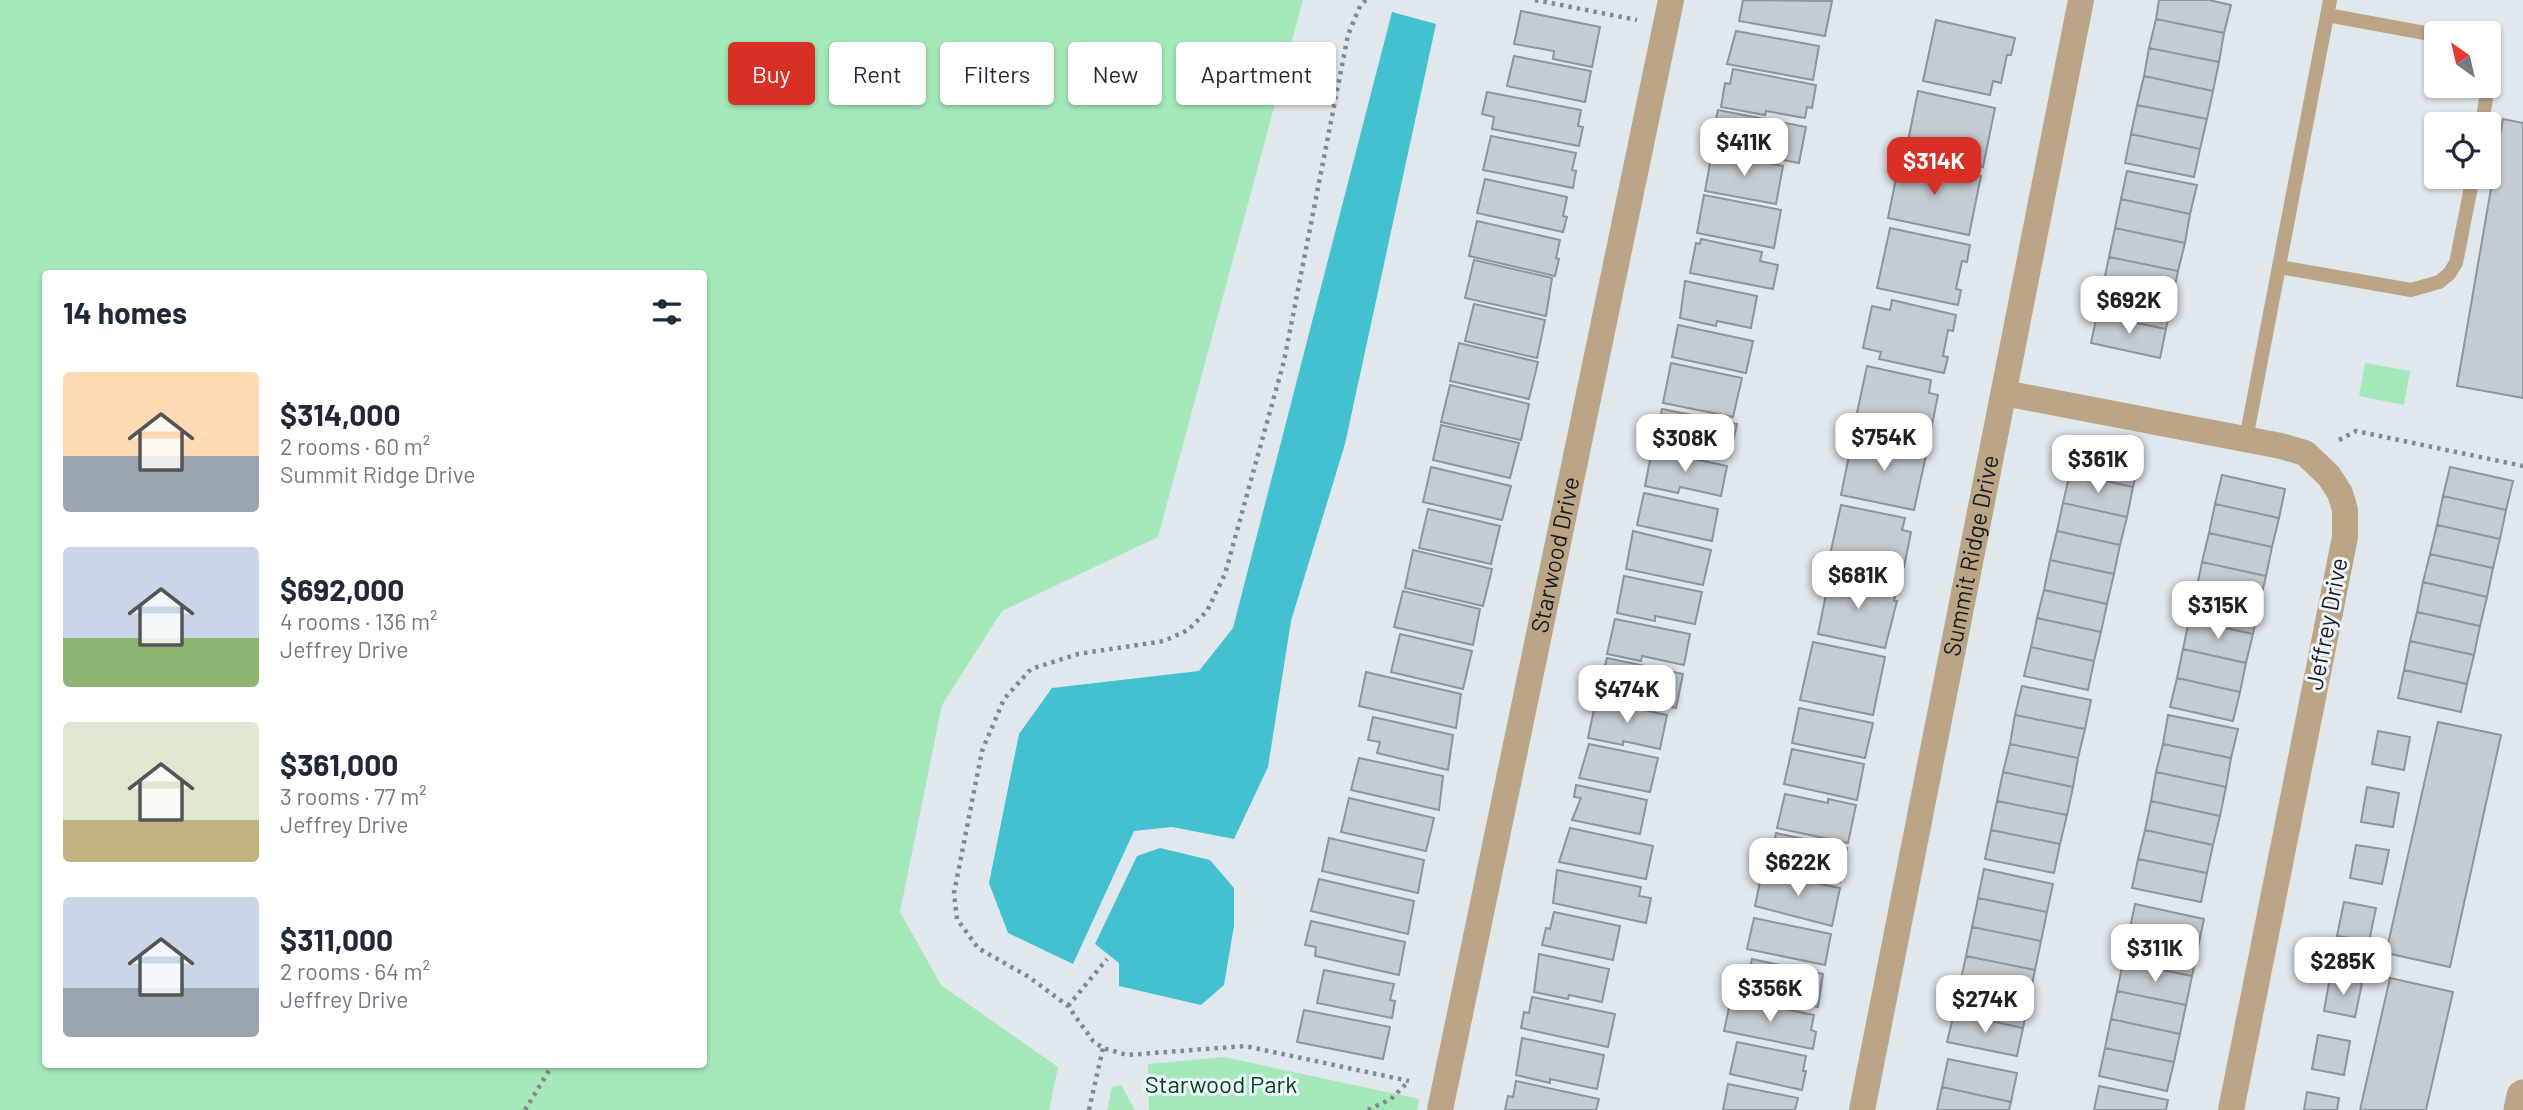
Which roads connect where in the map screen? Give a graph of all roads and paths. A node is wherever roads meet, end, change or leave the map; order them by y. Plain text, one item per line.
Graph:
1 (1366, 0) edge
2 (1535, 0) edge
3 (1671, 0) edge
4 (2081, 0) edge
5 (2330, 0) edge
6 (2327, 15) junction
7 (1665, 27) junction
8 (2424, 33) edge
9 (2471, 189) edge
10 (2278, 267) junction
11 (2004, 393) junction
12 (2246, 439) junction
13 (2339, 440) dead end
14 (2523, 466) edge
15 (1107, 959) dead end
16 (1068, 1006) junction
17 (1103, 1048) junction
18 (551, 1068) edge
19 (2523, 1096) edge
20 (526, 1110) edge
21 (1088, 1110) edge
22 (1368, 1110) edge
23 (1440, 1110) edge
24 (1862, 1110) edge
25 (2231, 1110) edge
26 (2520, 1110) edge

1 - 16 path
2 - 7 path
3 - 7 street, Starwood Drive
4 - 11 street, Summit Ridge Drive
5 - 6 lane
6 - 8 lane
6 - 10 lane
7 - 23 street, Starwood Drive
9 - 10 lane
10 - 12 lane
11 - 12 street, Jeffrey Drive
11 - 24 street, Summit Ridge Drive
12 - 25 street, Jeffrey Drive
13 - 14 path
15 - 16 path
16 - 17 path
17 - 21 path
17 - 22 path
18 - 20 path
19 - 26 street

